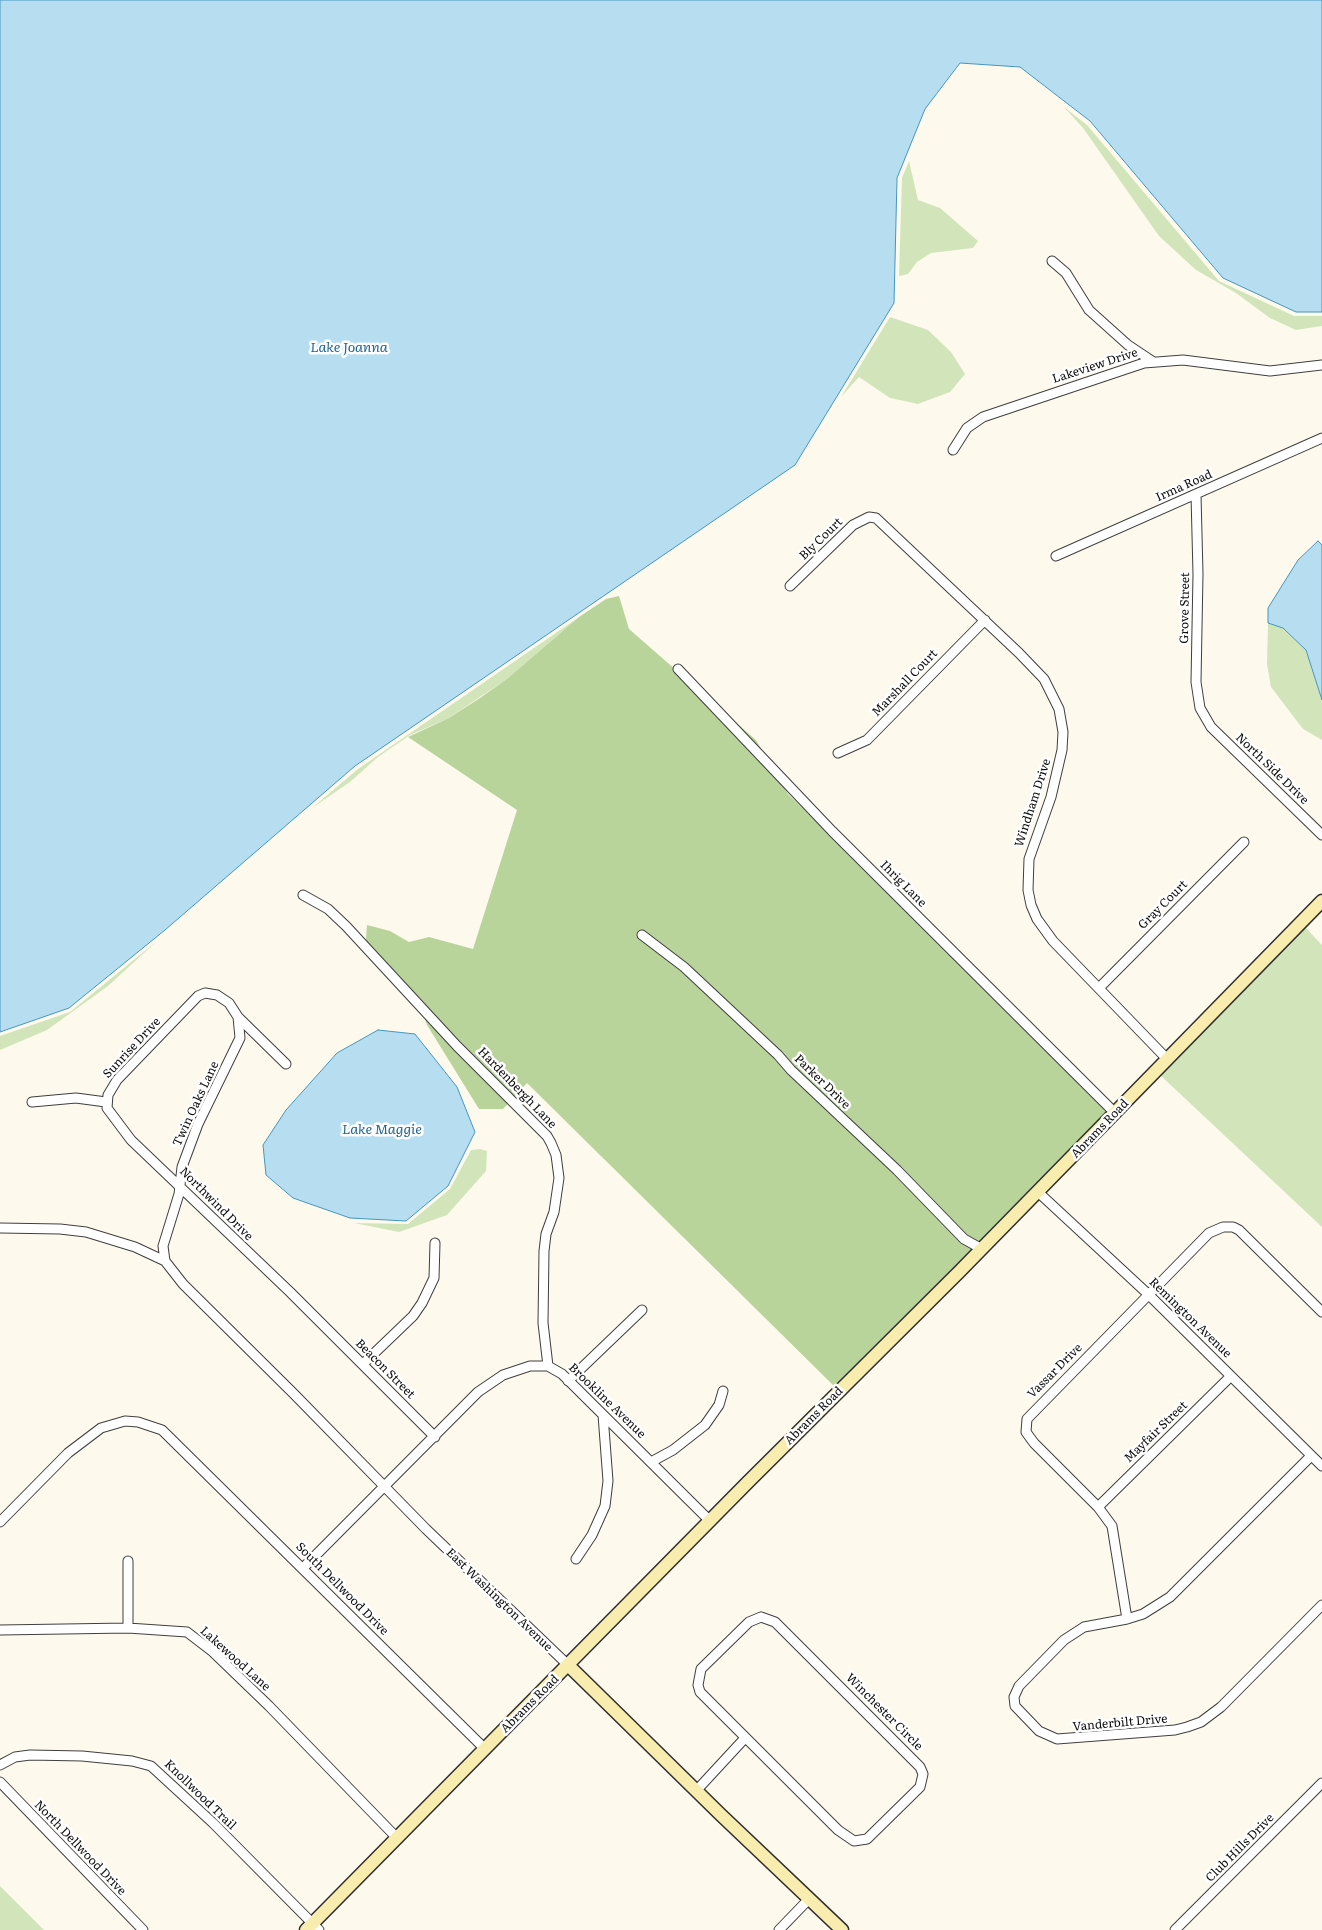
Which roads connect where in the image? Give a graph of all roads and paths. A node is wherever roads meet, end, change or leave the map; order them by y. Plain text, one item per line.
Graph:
1 (1052, 261) dead end
2 (1152, 362) junction
3 (1322, 364) edge
4 (1322, 438) edge
5 (953, 450) dead end
6 (1196, 495) junction
7 (874, 517) joint
8 (1056, 556) dead end
9 (790, 586) dead end
10 (985, 620) junction
11 (678, 669) dead end
12 (1206, 720) joint
13 (838, 753) dead end
14 (1322, 834) edge
15 (1244, 842) dead end
16 (302, 895) dead end
17 (1322, 901) edge
18 (642, 935) dead end
19 (1100, 987) junction
20 (238, 1017) junction
21 (1168, 1060) junction
22 (286, 1064) dead end
23 (32, 1102) dead end
24 (106, 1102) junction
25 (1115, 1114) junction
26 (180, 1185) junction
27 (1038, 1192) junction
28 (0, 1228) edge
29 (436, 1243) dead end
30 (982, 1249) junction
31 (165, 1261) junction
32 (1149, 1295) junction
33 (642, 1310) dead end
34 (1322, 1312) edge
35 (317, 1319) joint
36 (363, 1364) junction
37 (548, 1366) junction
38 (1231, 1376) junction
39 (568, 1381) junction
40 (722, 1391) dead end
41 (603, 1415) junction
42 (435, 1437) junction
43 (1311, 1456) junction
44 (650, 1462) junction
45 (1322, 1466) edge
46 (384, 1487) junction
47 (1098, 1507) junction
48 (710, 1521) junction
49 (0, 1522) edge
50 (576, 1559) dead end
51 (128, 1561) dead end
52 (303, 1568) junction
53 (1322, 1605) edge
54 (1127, 1619) junction
55 (128, 1628) junction
56 (0, 1630) edge
57 (568, 1665) junction
58 (745, 1738) junction
59 (484, 1748) junction
60 (0, 1765) edge
61 (0, 1782) edge
62 (1322, 1783) edge
63 (696, 1791) junction
64 (397, 1838) junction
65 (809, 1899) junction
66 (312, 1928) edge
67 (144, 1930) edge
68 (779, 1930) edge
69 (842, 1930) edge
70 (1175, 1930) edge

1 - 2 street
2 - 3 street, Lakeview Drive
2 - 5 street, Lakeview Drive
4 - 6 street, Irma Road
6 - 8 street, Irma Road
6 - 12 street, Grove Street
7 - 9 street, Bly Court
7 - 10 street, Windham Drive
10 - 13 street, Marshall Court
10 - 19 street, Windham Drive
11 - 25 street, Ihrig Lane
12 - 14 street, North Side Drive
15 - 19 street, Gray Court
16 - 37 street, Hardenbergh Lane
17 - 21 street, Abrams Road
18 - 30 street, Parker Drive
19 - 21 street, Windham Drive
20 - 22 street
20 - 24 street, Sunrise Drive
20 - 26 street, Twin Oaks Lane
21 - 25 street, Abrams Road
23 - 24 street
24 - 26 street, Northwind Drive
25 - 27 street, Abrams Road
26 - 31 street, Twin Oaks Lane
26 - 35 street, Northwind Drive
27 - 30 street, Abrams Road
27 - 32 street, Remington Avenue
28 - 31 street
29 - 36 street
30 - 48 street, Abrams Road
31 - 46 street, East Washington Avenue
32 - 34 street, Vassar Drive
32 - 38 street, Remington Avenue
32 - 47 street, Vassar Drive
33 - 39 street
35 - 36 street, Beacon Street
36 - 42 street, Beacon Street
37 - 39 street, Brookline Avenue
37 - 42 street, Brookline Avenue
38 - 43 street, Remington Avenue
38 - 47 street, Mayfair Street
39 - 41 street, Brookline Avenue
40 - 44 street
41 - 44 street, Brookline Avenue
41 - 50 street
42 - 46 street, Brookline Avenue
43 - 45 street, Remington Avenue
43 - 54 street, Vanderbilt Drive
44 - 48 street, Brookline Avenue
46 - 52 street, Brookline Avenue
46 - 57 street, East Washington Avenue
47 - 54 street, Vassar Drive
48 - 57 street, Abrams Road
49 - 52 street, South Dellwood Drive
51 - 55 street
52 - 59 street, South Dellwood Drive
53 - 54 street, Vanderbilt Drive
55 - 56 street, Lakewood Lane
55 - 64 street, Lakewood Lane
57 - 59 street, Abrams Road
57 - 63 street, East Washington Avenue
58 - 58 street, Winchester Circle
58 - 63 street
59 - 64 street, Abrams Road
60 - 66 street, Knollwood Trail
61 - 67 street, North Dellwood Drive
62 - 70 street, Club Hills Drive
63 - 65 street, East Washington Avenue
64 - 66 street, Abrams Road
65 - 68 street
65 - 69 street, East Washington Avenue

